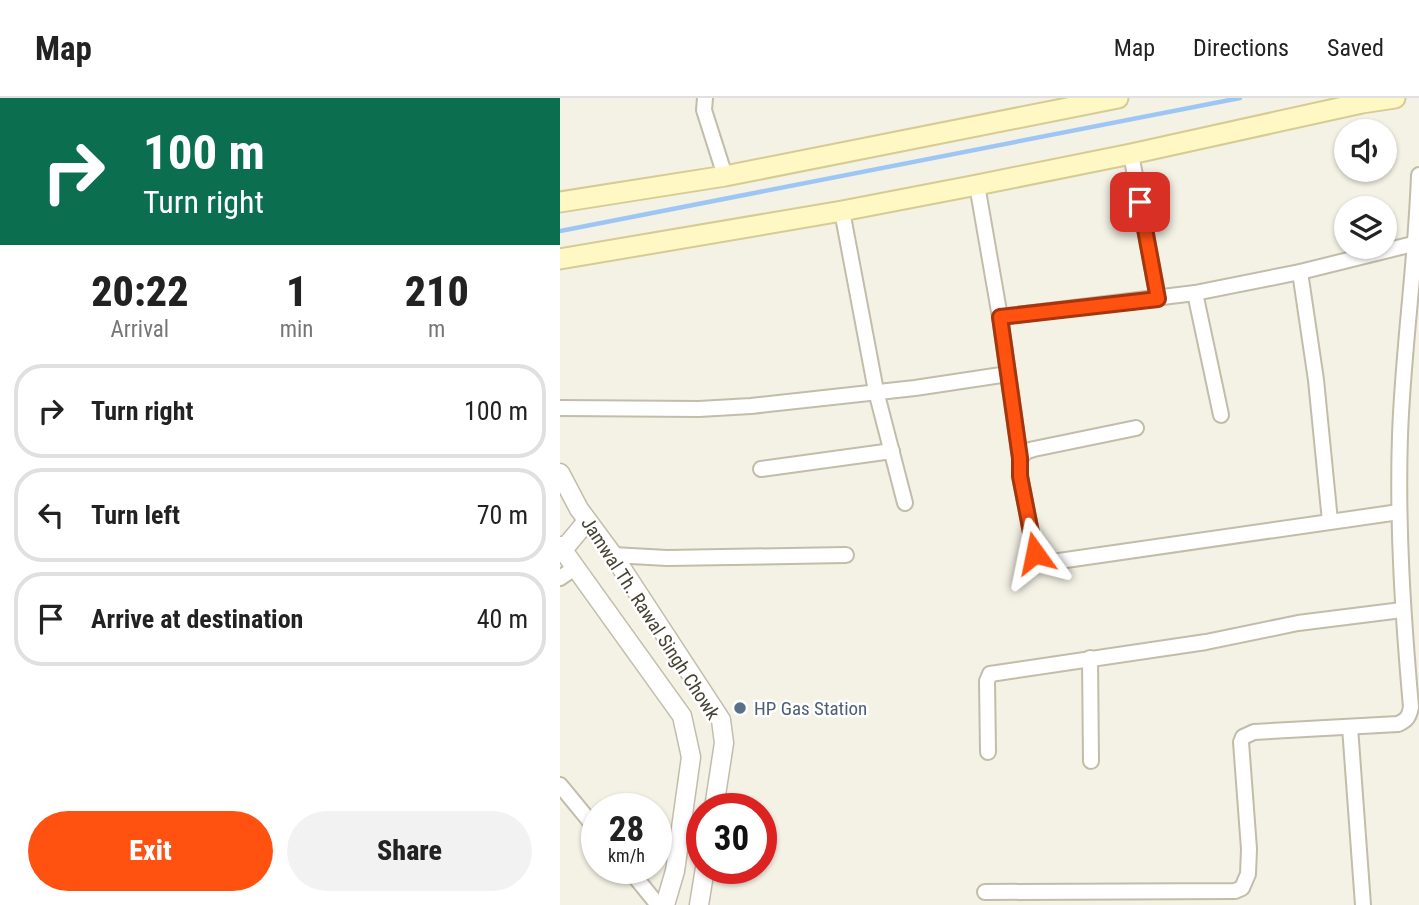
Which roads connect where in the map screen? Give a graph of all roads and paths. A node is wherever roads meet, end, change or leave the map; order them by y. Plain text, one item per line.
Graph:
1 (705, 98) edge
2 (1118, 98) edge
3 (1395, 98) edge
4 (1361, 100) edge
5 (1130, 154) junction
6 (1419, 175) edge
7 (725, 176) junction
8 (977, 185) junction
9 (560, 202) edge
10 (842, 211) junction
11 (1417, 243) junction
12 (560, 259) edge
13 (1300, 272) junction
14 (1195, 293) junction
15 (1158, 299) junction
16 (1000, 317) junction
17 (1008, 374) junction
18 (876, 391) junction
19 (560, 408) edge
20 (1221, 415) dead end
21 (1136, 428) dead end
22 (892, 451) junction
23 (1020, 458) junction
24 (761, 468) dead end
25 (560, 473) edge
26 (905, 503) dead end
27 (1399, 512) junction
28 (587, 521) junction
29 (1330, 521) junction
30 (561, 548) edge
31 (613, 555) junction
32 (846, 555) dead end
33 (576, 567) junction
34 (560, 578) edge
35 (1402, 610) junction
36 (1090, 658) junction
37 (1350, 727) junction
38 (988, 752) dead end
39 (1091, 761) dead end
40 (560, 785) edge
41 (716, 793) edge
42 (581, 811) edge
43 (641, 884) edge
44 (702, 884) edge
45 (985, 892) dead end
46 (658, 905) edge
47 (665, 905) edge
48 (699, 905) edge
49 (1363, 905) edge

1 - 7 street
2 - 7 main road
3 - 4 main road
4 - 5 main road
5 - 8 main road
5 - 15 street
6 - 11 street
7 - 9 main road
8 - 10 main road
8 - 16 street
10 - 12 main road
10 - 18 street
11 - 13 street
11 - 27 street
13 - 14 street
13 - 29 street
14 - 15 street
14 - 20 street
15 - 16 street
16 - 17 street
17 - 18 street
17 - 23 street
18 - 19 street
18 - 22 street
21 - 23 street
22 - 24 street
22 - 26 street
23 - 29 street
25 - 28 street, Jamwal Th. Rawal Singh Chowk
27 - 29 street
27 - 35 street
28 - 30 street
28 - 31 street, Jamwal Th. Rawal Singh Chowk
30 - 33 street, Jamwal Th. Rawal Singh Chowk
31 - 32 street
31 - 41 street, Jamwal Th. Rawal Singh Chowk
33 - 34 street
33 - 47 street, Jamwal Th. Rawal Singh Chowk
35 - 36 street
35 - 37 street
36 - 38 street
36 - 39 street
37 - 45 street
37 - 49 street
40 - 42 street
43 - 46 street
44 - 48 street

